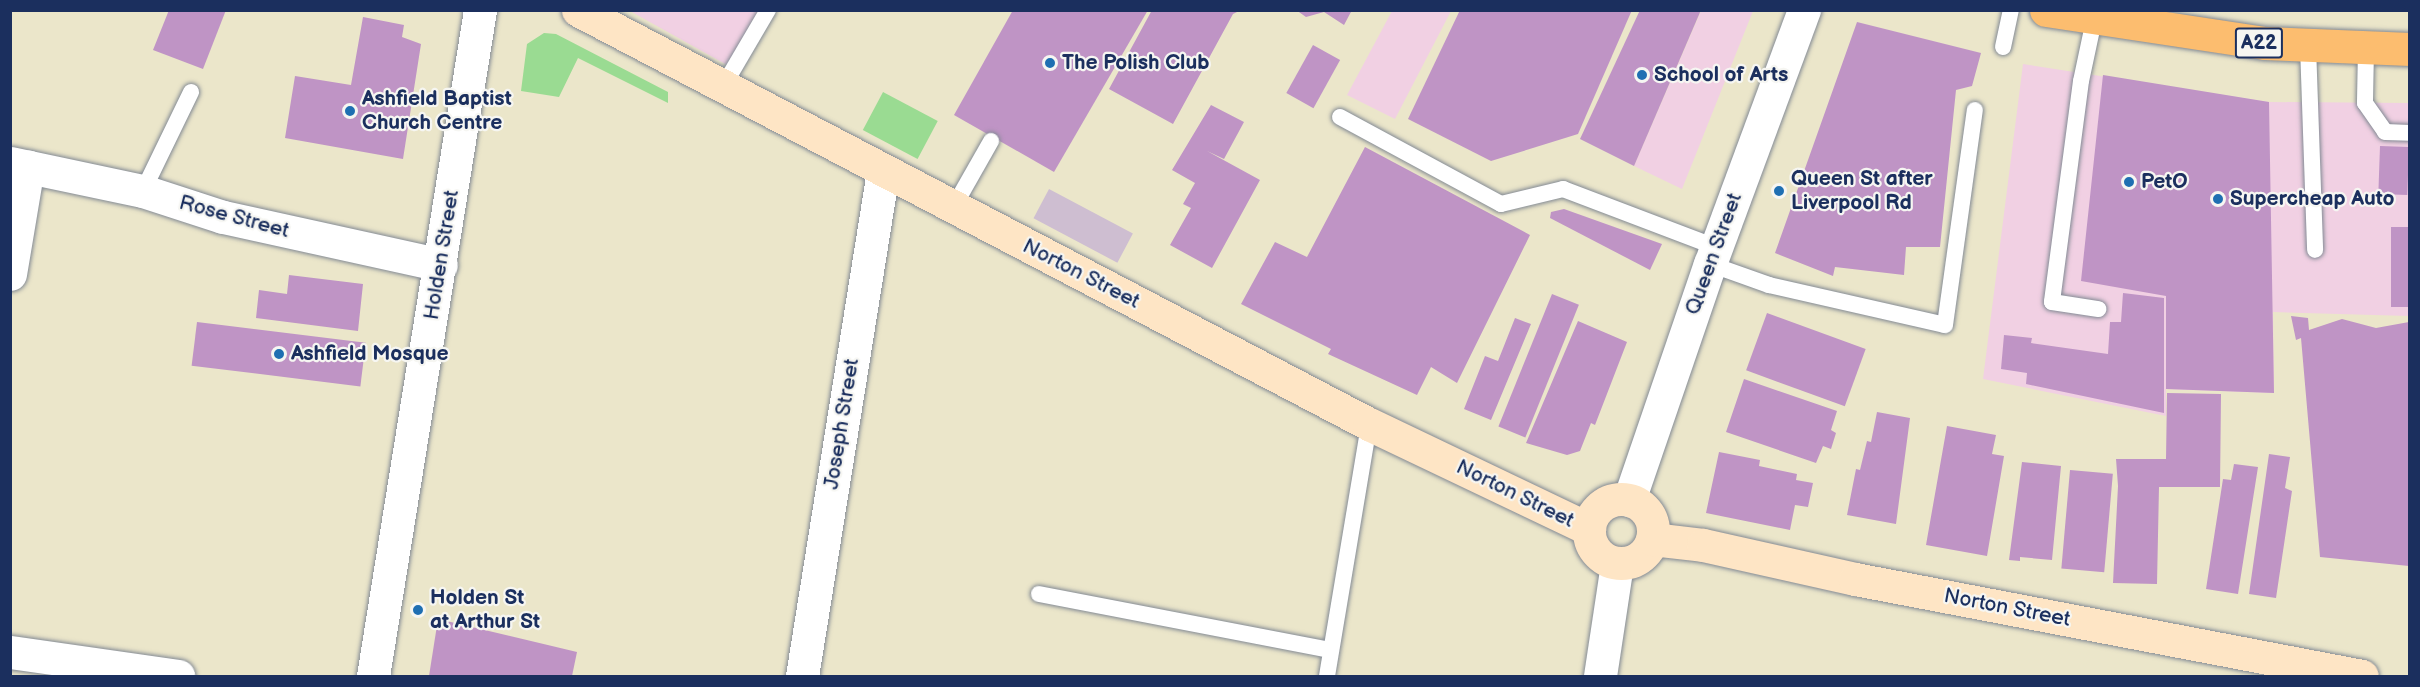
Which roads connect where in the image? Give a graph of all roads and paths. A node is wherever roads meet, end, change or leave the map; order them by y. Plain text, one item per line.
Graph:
1 (480, 10) edge
2 (578, 10) edge
3 (768, 10) edge
4 (1804, 10) edge
5 (2011, 10) edge
6 (2046, 10) edge
7 (2094, 20) junction
8 (2308, 46) junction
9 (2003, 47) dead end
10 (2366, 49) junction
11 (2409, 49) edge
12 (724, 85) junction
13 (191, 92) dead end
14 (1975, 110) dead end
15 (1340, 117) dead end
16 (2409, 133) edge
17 (991, 141) dead end
18 (19, 165) edge
19 (883, 171) junction
20 (142, 191) junction
21 (953, 208) junction
22 (2315, 250) dead end
23 (1713, 255) junction
24 (441, 265) junction
25 (10, 274) edge
26 (2098, 309) dead end
27 (1369, 424) junction
28 (1629, 500) junction
29 (1589, 529) junction
30 (1652, 539) junction
31 (1617, 563) junction
32 (1039, 594) dead end
33 (1331, 651) junction
34 (10, 652) edge
35 (178, 676) edge
36 (373, 676) edge
37 (802, 676) edge
38 (1327, 676) edge
39 (1600, 676) edge
40 (2362, 676) edge

1 - 24 street, Holden Street
2 - 12 main road, Norton Street
3 - 12 lane
4 - 23 street, Queen Street
5 - 9 lane
6 - 7 highway, A22
7 - 8 highway, A22
7 - 26 lane
8 - 10 highway, A22
8 - 22 lane
10 - 11 highway, A22
10 - 16 lane
12 - 19 main road, Norton Street
13 - 20 lane
14 - 23 lane
15 - 23 lane
17 - 21 lane
18 - 20 street, Rose Street
18 - 25 street, Rose Street
19 - 21 main road, Norton Street
19 - 37 street, Joseph Street
20 - 24 street, Rose Street
21 - 27 main road, Norton Street
23 - 28 street, Queen Street
24 - 36 street, Holden Street
27 - 29 main road, Norton Street
27 - 33 lane
28 - 29 main road
28 - 30 main road
29 - 31 main road
30 - 31 main road
30 - 40 main road, Norton Street
31 - 39 street
32 - 33 lane
33 - 38 lane
34 - 35 street

